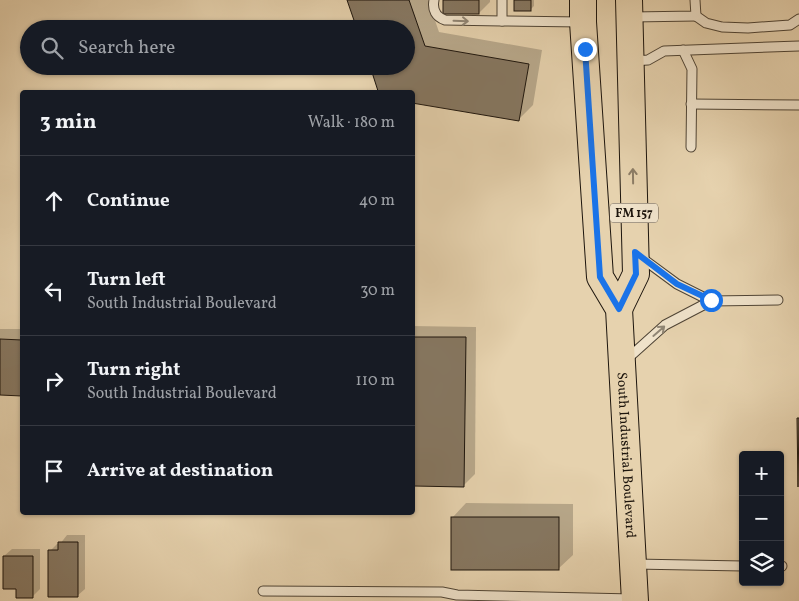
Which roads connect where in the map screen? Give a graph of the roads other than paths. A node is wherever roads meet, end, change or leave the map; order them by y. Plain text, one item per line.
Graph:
1 (434, 0) edge
2 (502, 0) edge
3 (695, 0) edge
4 (629, 8) edge
5 (583, 11) edge
6 (696, 16) junction
7 (799, 19) edge
8 (502, 21) junction
9 (799, 46) edge
10 (683, 50) junction
11 (631, 61) junction
12 (692, 104) junction
13 (799, 105) edge
14 (691, 147) dead end
15 (635, 252) junction
16 (711, 300) junction
17 (778, 300) dead end
18 (619, 309) junction
19 (622, 363) junction
20 (634, 564) junction
21 (739, 566) edge
22 (263, 591) dead end
23 (456, 598) edge
24 (509, 599) edge
25 (635, 600) edge

1 -> 8 lane
2 - 8 lane
3 - 6 lane
4 - 6 lane
4 - 11 main road, South Industrial Boulevard / FM 157
5 - 8 lane
5 - 18 main road, South Industrial Boulevard / FM 157
6 - 7 lane
9 - 10 lane
10 - 11 lane
10 - 12 lane
15 -> 11 main road, South Industrial Boulevard / FM 157
12 - 13 lane
12 - 14 lane
15 - 16 lane
15 - 18 main road, South Industrial Boulevard / FM 157
16 - 17 lane
19 -> 16 lane
18 - 19 main road, South Industrial Boulevard / FM 157
19 - 20 main road, South Industrial Boulevard / FM 157
20 - 21 lane
20 - 25 main road, South Industrial Boulevard / FM 157
22 - 23 lane
23 - 24 lane
24 - 25 lane

